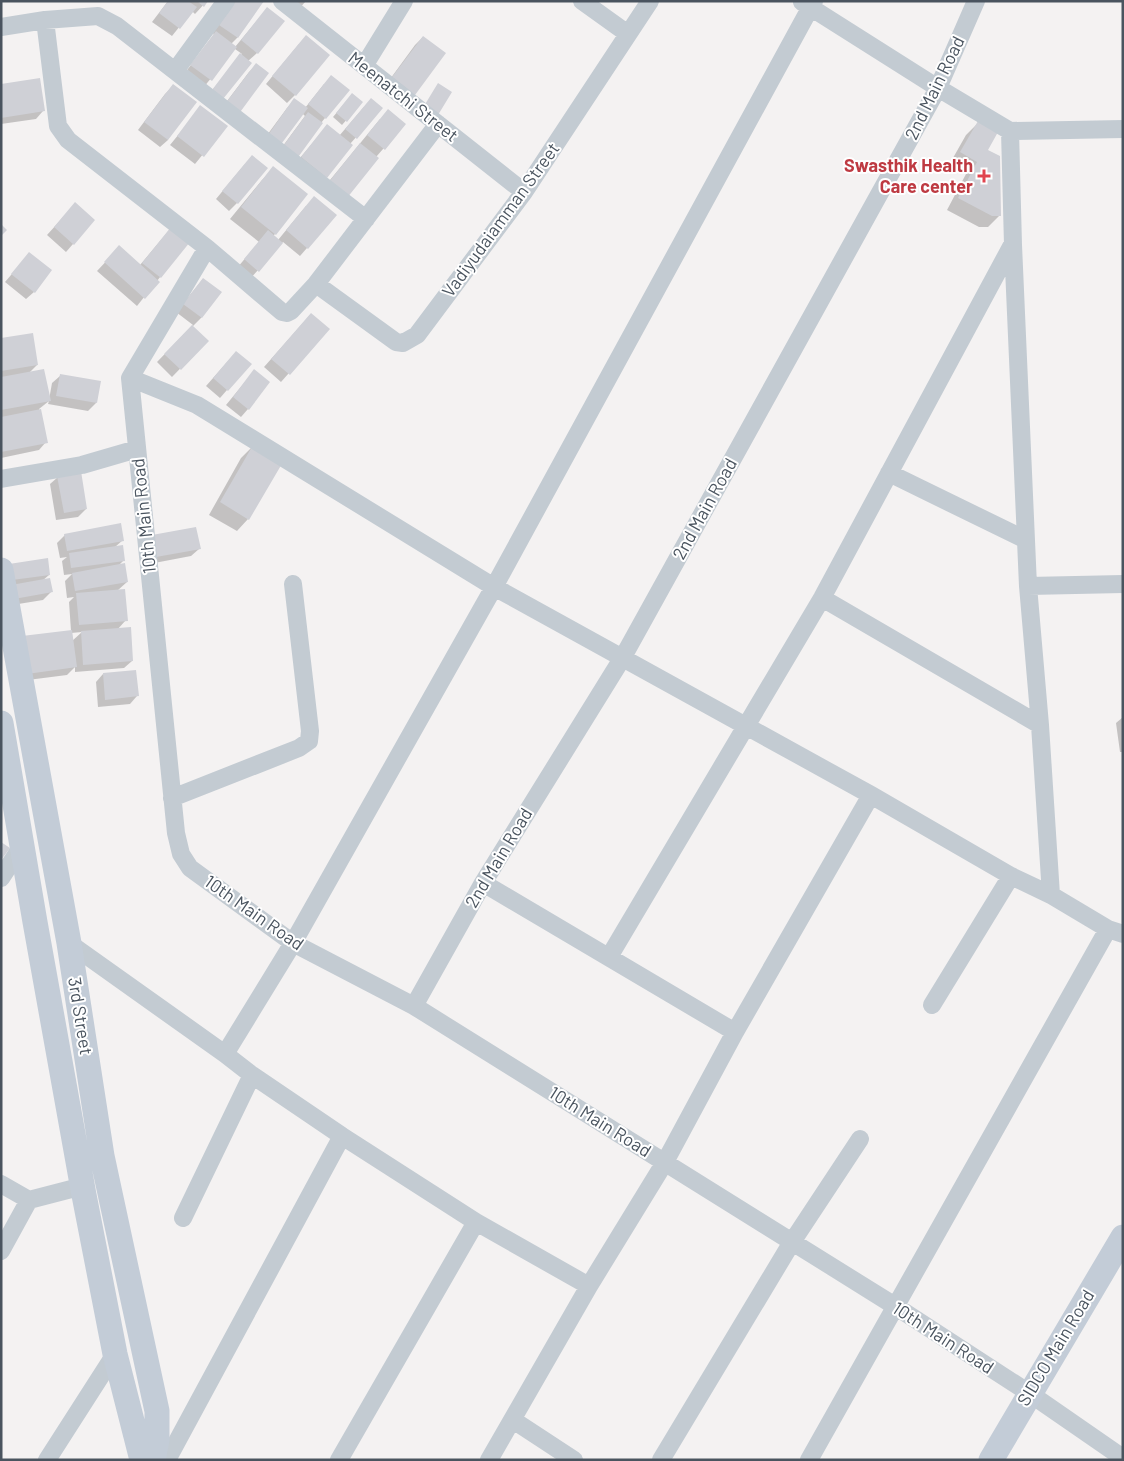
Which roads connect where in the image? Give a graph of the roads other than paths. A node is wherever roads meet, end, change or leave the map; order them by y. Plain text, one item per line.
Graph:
1 (93, 1) edge
2 (226, 1) edge
3 (282, 1) edge
4 (404, 1) edge
5 (582, 1) edge
6 (650, 1) edge
7 (976, 1) edge
8 (809, 3) edge
9 (82, 17) junction
10 (44, 20) junction
11 (1, 27) edge
12 (628, 34) junction
13 (364, 66) junction
14 (175, 71) junction
15 (938, 88) junction
16 (438, 124) junction
17 (1123, 129) edge
18 (1010, 131) junction
19 (524, 192) junction
20 (366, 219) junction
21 (1012, 245) junction
22 (207, 248) junction
23 (316, 284) junction
24 (130, 378) junction
25 (137, 449) junction
26 (889, 474) junction
27 (1, 479) edge
28 (1026, 540) junction
29 (1, 570) edge
30 (293, 584) dead end
31 (1123, 584) edge
32 (1028, 586) junction
33 (494, 587) junction
34 (822, 598) junction
35 (623, 657) junction
36 (1, 723) edge
37 (1040, 725) junction
38 (746, 726) junction
39 (871, 795) junction
40 (172, 798) junction
41 (22, 846) junction
42 (1011, 876) junction
43 (1, 878) edge
44 (483, 883) junction
45 (1051, 895) junction
46 (1115, 932) edge
47 (69, 943) junction
48 (293, 943) junction
49 (609, 957) junction
50 (932, 1005) dead end
51 (414, 1006) junction
52 (735, 1032) junction
53 (224, 1054) junction
54 (252, 1075) junction
55 (342, 1136) junction
56 (860, 1139) dead end
57 (666, 1162) junction
58 (1, 1184) edge
59 (83, 1186) junction
60 (29, 1200) junction
61 (183, 1218) dead end
62 (476, 1222) junction
63 (1123, 1237) edge
64 (792, 1242) junction
65 (1, 1251) edge
66 (589, 1286) junction
67 (895, 1306) junction
68 (115, 1354) junction
69 (1029, 1393) junction
70 (513, 1420) junction
71 (1123, 1458) edge
72 (47, 1460) edge
73 (142, 1460) edge
74 (153, 1460) edge
75 (167, 1460) edge
76 (339, 1460) edge
77 (489, 1460) edge
78 (574, 1460) edge
79 (661, 1460) edge
80 (809, 1460) edge
81 (991, 1460) edge

1 - 9 street
2 - 14 street
3 - 13 street, Meenatchi Street
4 - 13 street
5 - 12 street
6 - 12 street, Vadiyudaiamman Street
7 - 15 street, 2nd Main Road
8 - 15 street
8 - 33 street
9 - 10 street
9 - 14 street
10 - 11 street
10 - 22 street
12 - 19 street, Vadiyudaiamman Street
13 - 16 street, Meenatchi Street
14 - 20 street
15 - 18 street
15 - 35 street, 2nd Main Road
16 - 19 street, Meenatchi Street
16 - 20 street
17 - 18 street
18 - 21 street
19 - 23 street, Vadiyudaiamman Street
20 - 23 street
21 - 26 street
21 - 28 street
22 - 23 street
22 - 24 street
24 - 25 street, 10th Main Road
24 - 33 street
25 - 27 street
25 - 40 street, 10th Main Road
26 - 28 street
26 - 34 street
28 - 32 street
29 - 47 street, 3rd Street
30 - 40 street
31 - 32 street
32 - 37 street
33 - 35 street
33 - 48 street
34 - 37 street
34 - 38 street
35 - 38 street
35 - 44 street, 2nd Main Road
36 - 41 street, 3rd Street
37 - 45 street
38 - 39 street
38 - 49 street
39 - 42 street
39 - 52 street
40 - 48 street, 10th Main Road
41 - 43 street
41 - 59 street, 3rd Street
42 - 45 street
42 - 50 street
44 - 49 street
44 - 51 street, 2nd Main Road
45 - 46 street
46 - 67 street
47 - 53 street
47 - 74 street, 3rd Street
48 - 51 street, 10th Main Road
48 - 53 street
49 - 52 street
51 - 57 street, 10th Main Road
52 - 57 street
53 - 54 street
54 - 55 street
54 - 61 street
55 - 62 street
55 - 75 street
56 - 64 street
57 - 64 street, 10th Main Road
57 - 66 street
58 - 60 street
59 - 60 street
59 - 68 street, 3rd Street
60 - 65 street
62 - 66 street
62 - 76 street
63 - 69 street, SIDCO Main Road
64 - 67 street, 10th Main Road
64 - 79 street
66 - 70 street
67 - 69 street, 10th Main Road
67 - 80 street
68 - 72 street
68 - 73 street, 3rd Street
69 - 71 street, 10th Main Road
69 - 81 street, SIDCO Main Road
70 - 77 street
70 - 78 street

